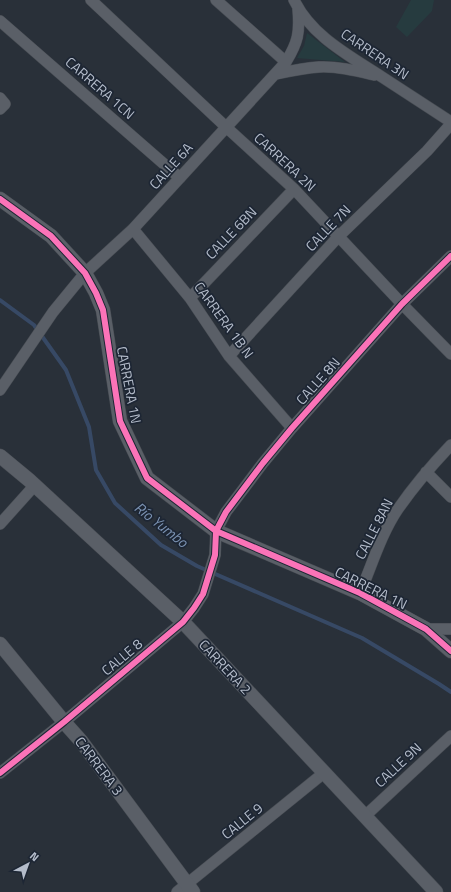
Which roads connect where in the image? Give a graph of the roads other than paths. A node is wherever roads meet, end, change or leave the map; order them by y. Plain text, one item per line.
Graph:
1 (91, 0) edge
2 (216, 0) edge
3 (296, 5) edge
4 (0, 21) edge
5 (286, 62) junction
6 (276, 74) junction
7 (381, 76) junction
8 (451, 123) edge
9 (226, 127) junction
10 (180, 178) junction
11 (294, 189) junction
12 (0, 199) edge
13 (133, 229) junction
14 (338, 237) junction
15 (451, 256) edge
16 (85, 273) junction
17 (190, 298) junction
18 (402, 304) junction
19 (451, 354) edge
20 (229, 356) junction
21 (0, 390) edge
22 (292, 428) junction
23 (451, 445) edge
24 (0, 456) edge
25 (426, 472) junction
26 (35, 485) junction
27 (451, 496) edge
28 (0, 524) edge
29 (216, 531) junction
30 (360, 593) junction
31 (183, 622) junction
32 (426, 629) junction
33 (451, 630) edge
34 (0, 644) edge
35 (451, 651) edge
36 (64, 722) junction
37 (451, 736) edge
38 (325, 772) junction
39 (0, 773) edge
40 (365, 816) junction
41 (186, 889) edge
42 (436, 892) edge

1 - 9 street, CARRERA 2N
2 - 5 street
3 - 5 street, CALLE 6A
3 - 7 street, CARRERA 3N
4 - 10 street, CARRERA 1CN
5 - 6 street, CALLE 6A
6 - 7 street
6 - 9 street, CALLE 6A
7 - 8 street, CARRERA 3N
8 - 14 street, CALLE 7N
9 - 10 street, CALLE 6A
9 - 11 street, CARRERA 2N
10 - 13 street, CALLE 6A
11 - 14 street, CARRERA 2N
11 - 17 street, CALLE 6BN
12 - 16 street, CARRERA 1N
13 - 16 street, CALLE 6A
13 - 17 street, CARRERA 1B N
14 - 18 street, CARRERA 2N
14 - 20 street, CALLE 7N
15 - 18 street, CALLE 8N
16 - 21 street, CALLE 6A
16 - 29 street, CARRERA 1N
17 - 20 street, CARRERA 1B N
18 - 19 street, CARRERA 2N
18 - 22 street, CALLE 8N
20 - 22 street, CARRERA 1B N
22 - 29 street, CALLE 8N
23 - 25 street, CALLE 8AN
24 - 26 street, CARRERA 2
25 - 27 street
25 - 30 street, CALLE 8AN
26 - 28 street
26 - 31 street, CARRERA 2
29 - 30 street, CARRERA 1N
29 - 31 street, CALLE 8
30 - 32 street, CARRERA 1N
31 - 36 street, CALLE 8
31 - 38 street, CARRERA 2
32 - 33 street
32 - 35 street, CARRERA 1N
34 - 36 street, CARRERA 3
36 - 39 street, CALLE 8
36 - 41 street, CARRERA 3
37 - 40 street, CALLE 9N
38 - 40 street, CARRERA 2
38 - 41 street, CALLE 9
40 - 42 street, CARRERA 2

